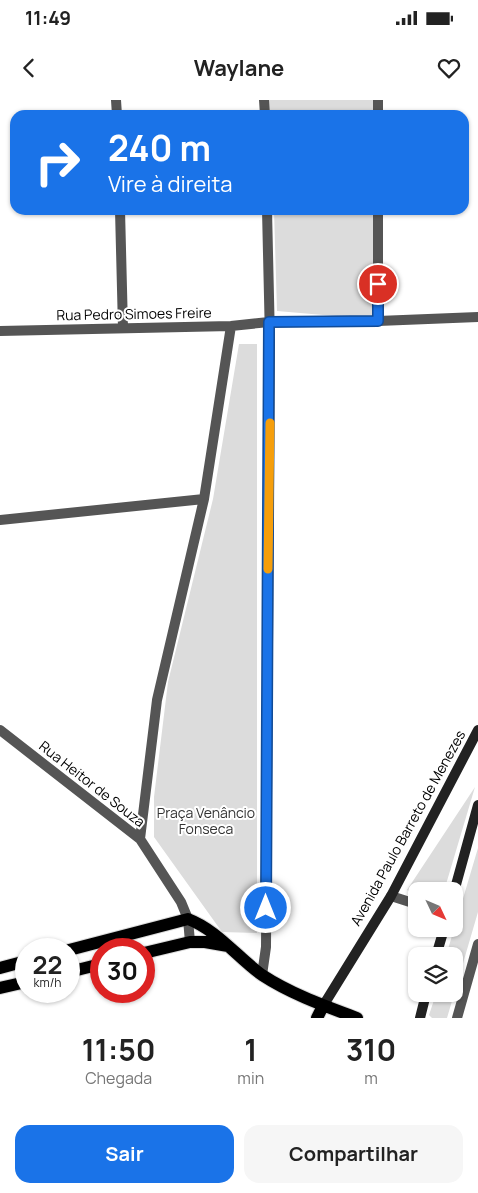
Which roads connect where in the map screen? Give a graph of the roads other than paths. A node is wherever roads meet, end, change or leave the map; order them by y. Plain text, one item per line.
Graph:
1 (120, 215) edge
2 (267, 215) edge
3 (378, 215) edge
4 (478, 317) edge
5 (378, 321) junction
6 (269, 322) junction
7 (231, 326) junction
8 (123, 328) junction
9 (0, 331) edge
10 (204, 500) junction
11 (0, 520) edge
12 (0, 730) edge
13 (478, 730) edge
14 (478, 805) edge
15 (140, 839) junction
16 (457, 882) edge
17 (391, 896) junction
18 (408, 901) edge
19 (188, 919) junction
20 (190, 942) junction
21 (478, 944) edge
22 (228, 946) junction
23 (80, 947) edge
24 (155, 950) edge
25 (15, 964) edge
26 (0, 968) edge
27 (262, 975) junction
28 (15, 985) edge
29 (0, 988) edge
30 (424, 1002) edge
31 (323, 1006) junction
32 (318, 1018) edge
33 (357, 1018) edge
34 (420, 1018) edge
35 (457, 1018) edge

1 - 8 street
2 - 6 street
3 - 5 street
4 - 5 street, Rua Pedro Simoes Freire
5 - 6 street, Rua Pedro Simoes Freire
6 - 7 street, Rua Pedro Simoes Freire
6 - 27 street
7 - 8 street, Rua Pedro Simoes Freire
7 - 10 street
8 - 9 street, Rua Pedro Simoes Freire
10 - 11 street
10 - 15 street
12 - 15 street, Rua Heitor de Souza
13 - 17 main road, Avenida Paulo Barreto de Menezes
14 - 16 main road
15 - 19 street, Rua Heitor de Souza
17 - 18 street
17 - 31 main road, Avenida Paulo Barreto de Menezes
19 - 20 street, Rua Heitor de Souza
19 - 22 main road
19 - 23 main road
20 - 22 main road
20 - 24 main road
21 - 35 street
22 - 27 main road
25 - 26 main road
27 - 31 main road
28 - 29 main road
30 - 34 main road
31 - 32 main road, Avenida Paulo Barreto de Menezes
31 - 33 main road

